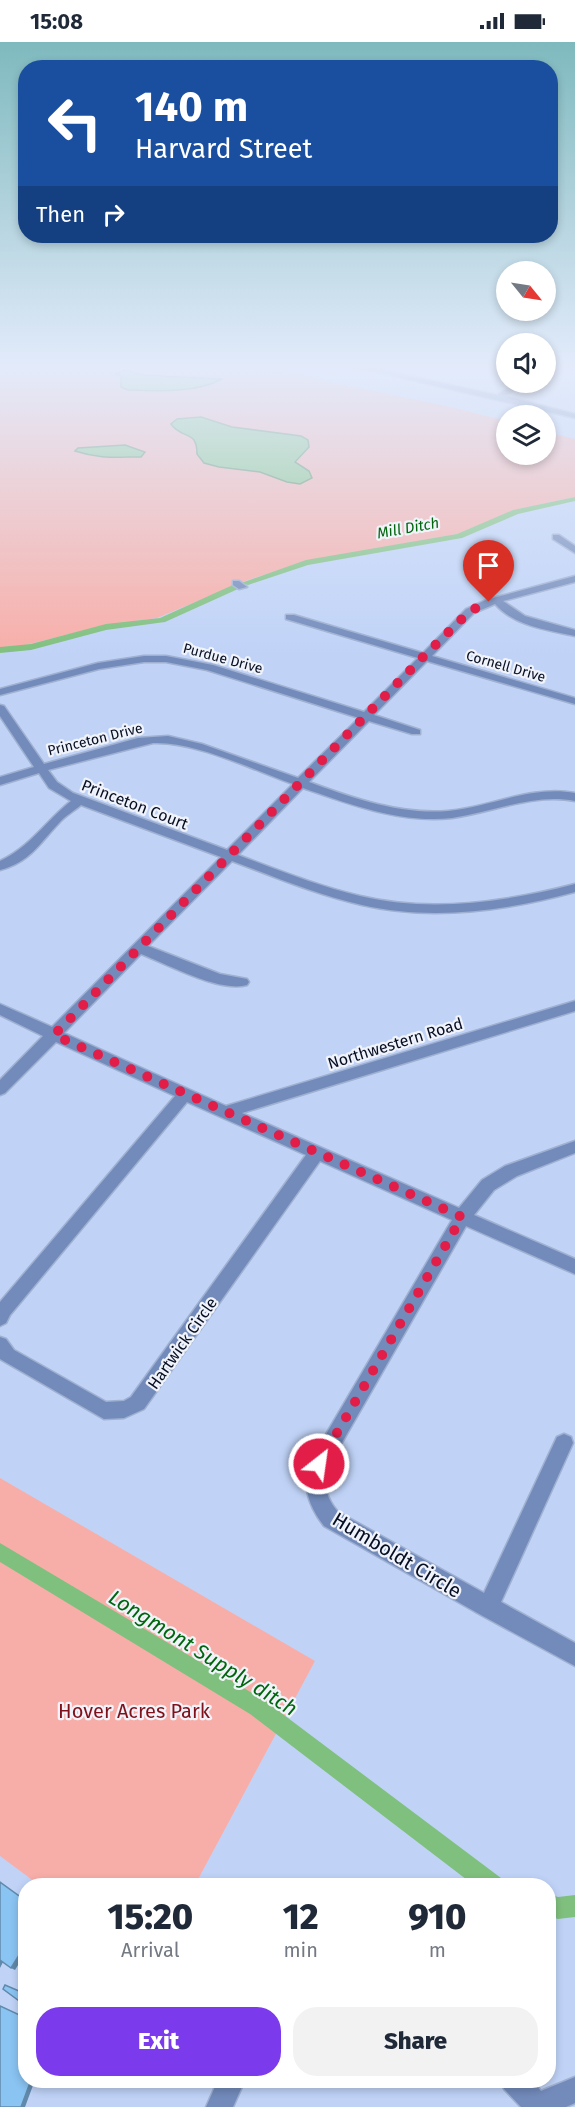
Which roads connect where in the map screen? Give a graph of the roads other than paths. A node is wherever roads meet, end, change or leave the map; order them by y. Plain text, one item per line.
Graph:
1 (556, 537) dead end
2 (575, 550) edge
3 (575, 579) edge
4 (496, 600) junction
5 (290, 617) dead end
6 (575, 633) edge
7 (422, 658) junction
8 (0, 692) edge
9 (575, 701) edge
10 (0, 708) edge
11 (365, 717) junction
12 (416, 732) dead end
13 (41, 768) junction
14 (0, 781) edge
15 (300, 782) junction
16 (575, 797) edge
17 (78, 801) junction
18 (228, 856) junction
19 (0, 866) edge
20 (575, 888) edge
21 (139, 948) junction
22 (242, 982) dead end
23 (575, 1006) edge
24 (0, 1009) edge
25 (54, 1035) junction
26 (0, 1089) edge
27 (185, 1094) junction
28 (225, 1112) junction
29 (575, 1147) edge
30 (318, 1152) junction
31 (462, 1217) junction
32 (575, 1267) edge
33 (0, 1318) edge
34 (0, 1345) edge
35 (564, 1443) dead end
36 (488, 1608) junction
37 (575, 1655) edge
38 (228, 2088) edge
39 (521, 2088) edge
40 (575, 2090) edge
41 (219, 2107) edge
42 (536, 2107) edge

1 - 2 street
3 - 4 street
4 - 6 street
4 - 7 street
5 - 7 street, Cornell Drive
7 - 9 street, Cornell Drive
7 - 11 street
8 - 11 street, Purdue Drive
10 - 13 street, Princeton Court
11 - 12 street, Purdue Drive
11 - 15 street
13 - 14 street, Princeton Drive
13 - 15 street, Princeton Drive
13 - 17 street, Princeton Court
15 - 16 street, Princeton Drive
15 - 18 street
17 - 18 street, Princeton Court
17 - 19 street
18 - 20 street, Princeton Court
18 - 21 street
21 - 22 street
21 - 25 street
23 - 28 street, Northwestern Road
24 - 25 street
25 - 26 street
25 - 27 street
27 - 28 street
27 - 33 street
28 - 30 street
29 - 31 street, Humboldt Circle
30 - 31 street
30 - 34 street, Hartwick Circle
31 - 32 street
31 - 36 street, Humboldt Circle
35 - 36 street
36 - 37 street, Humboldt Circle
38 - 41 street
39 - 42 street
40 - 42 street

